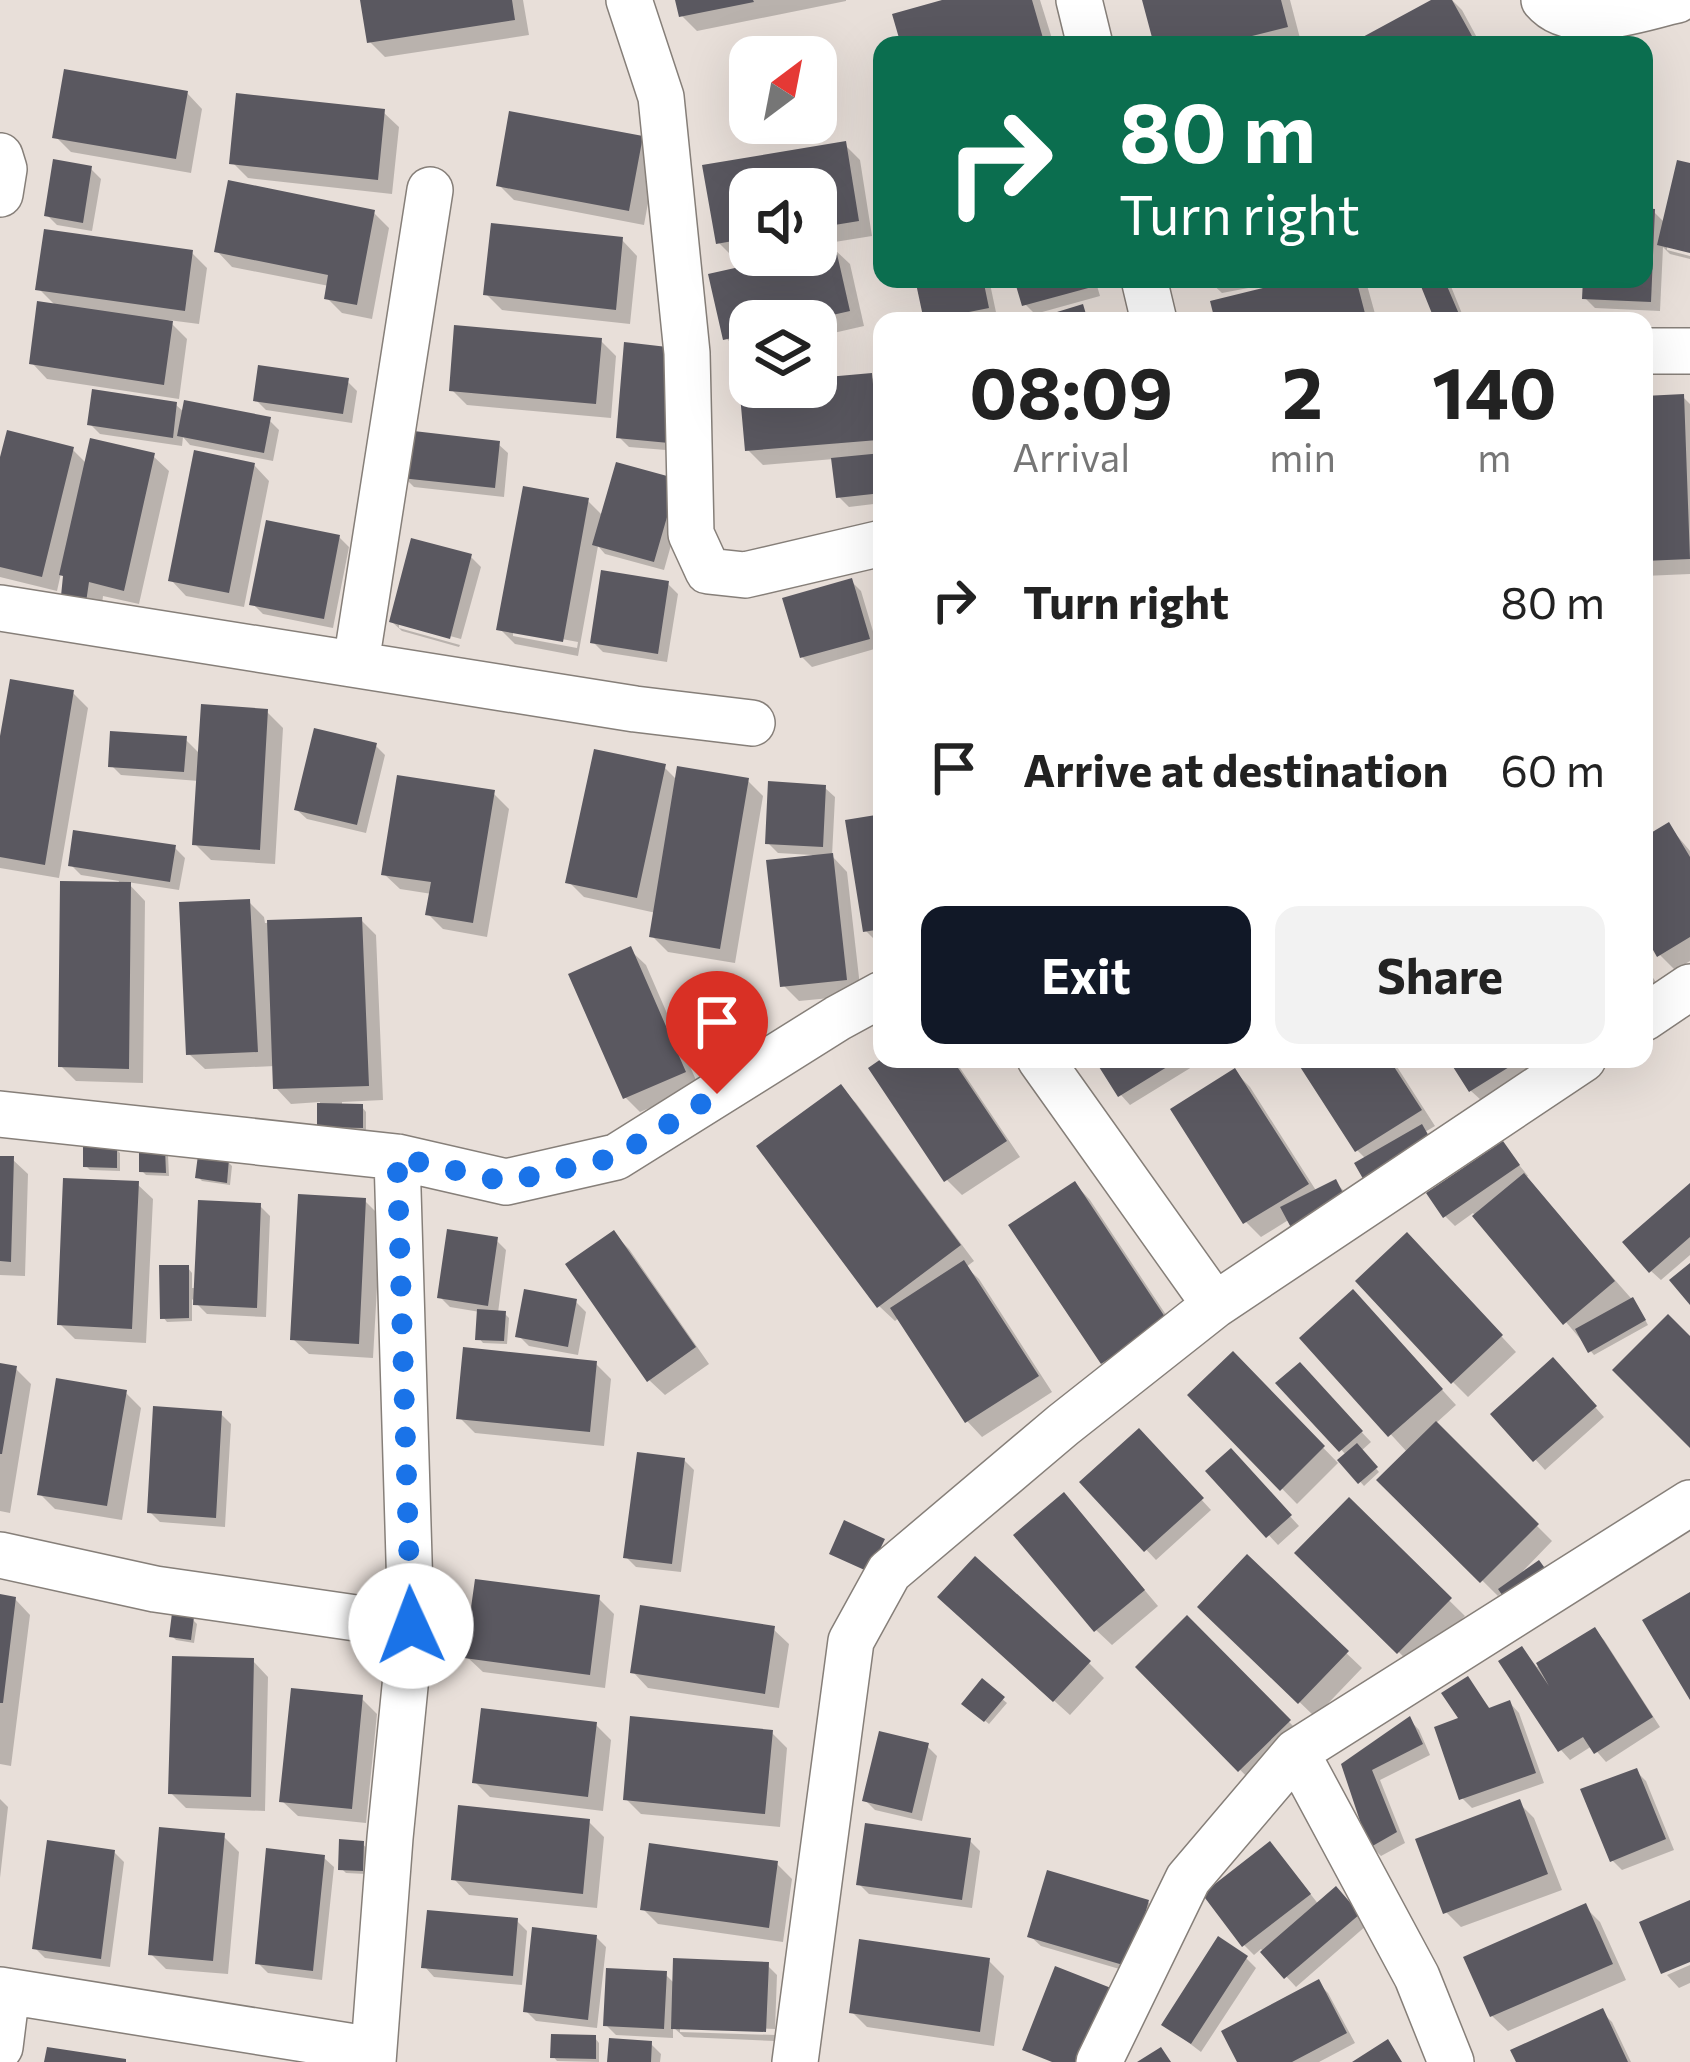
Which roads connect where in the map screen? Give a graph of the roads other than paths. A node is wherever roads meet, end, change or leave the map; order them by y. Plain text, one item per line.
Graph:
1 (629, 0) edge
2 (1079, 0) edge
3 (1544, 0) edge
4 (1677, 0) edge
5 (1088, 36) edge
6 (0, 155) edge
7 (430, 190) dead end
8 (0, 194) edge
9 (1653, 351) edge
10 (1690, 351) edge
11 (873, 544) edge
12 (0, 608) edge
13 (356, 663) junction
14 (752, 723) dead end
15 (1690, 987) edge
16 (873, 999) edge
17 (1653, 1012) edge
18 (1046, 1068) edge
19 (1570, 1068) edge
20 (0, 1114) edge
21 (397, 1157) junction
22 (1215, 1305) junction
23 (1689, 1507) edge
24 (0, 1555) edge
25 (411, 1626) junction
26 (1296, 1752) junction
27 (4, 1991) edge
28 (0, 2047) edge
29 (374, 2056) edge
30 (795, 2062) edge
31 (1099, 2062) edge
32 (1451, 2062) edge

1 - 11 street
2 - 5 street
3 - 4 street
6 - 8 street
7 - 13 street
9 - 10 street
12 - 13 street
13 - 14 street
15 - 17 street
16 - 21 street
18 - 22 street
19 - 22 street
20 - 21 street
21 - 25 street
22 - 30 street
23 - 26 street
24 - 25 street
25 - 29 street
26 - 31 street
26 - 32 street
27 - 28 street
27 - 29 street

